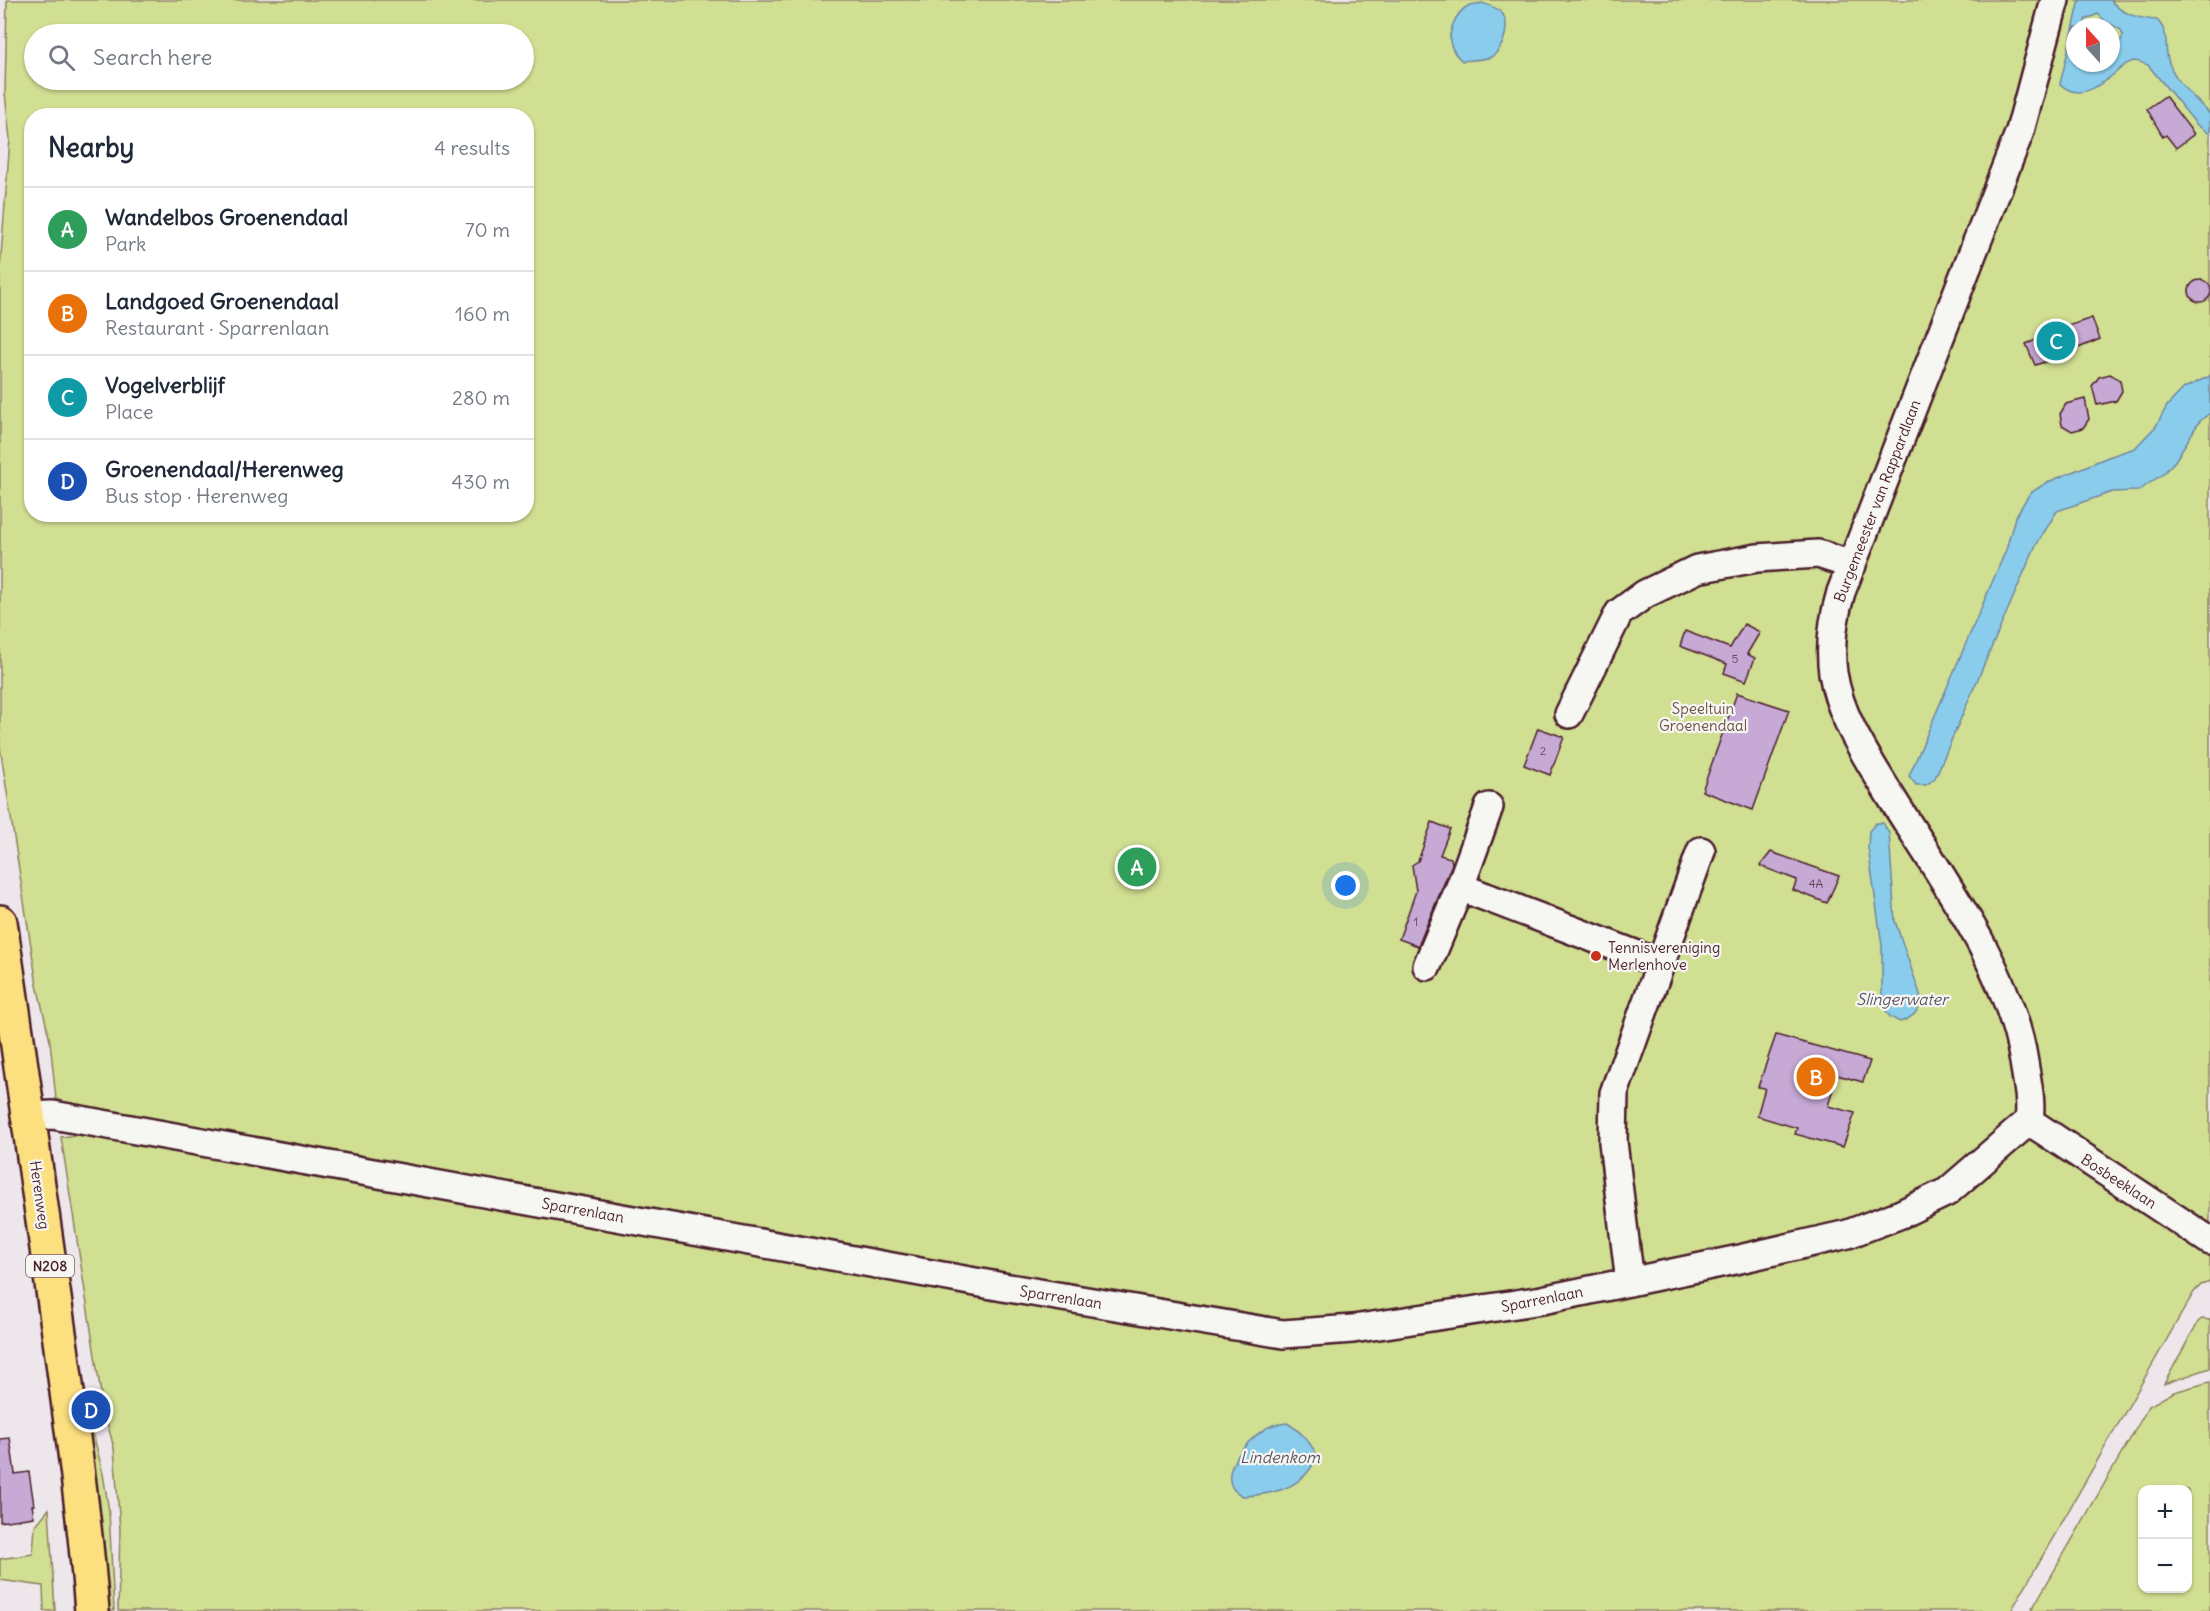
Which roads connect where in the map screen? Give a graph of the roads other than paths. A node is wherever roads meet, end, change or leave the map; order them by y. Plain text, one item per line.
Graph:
1 (2055, 0) edge
2 (1851, 565) junction
3 (1569, 714) dead end
4 (1489, 807) dead end
5 (1701, 851) dead end
6 (1460, 887) junction
7 (0, 922) edge
8 (1660, 964) junction
9 (1427, 966) dead end
10 (30, 1116) junction
11 (2029, 1121) junction
12 (2210, 1241) edge
13 (1630, 1282) junction
14 (92, 1611) edge

1 - 2 street, Burgemeester van Rappardlaan
2 - 3 street
2 - 11 street, Burgemeester van Rappardlaan
4 - 6 street
5 - 8 street
6 - 8 street
6 - 9 street
7 - 10 main road, Herenweg / N208
8 - 13 street
10 - 13 street, Sparrenlaan
10 - 14 main road, Herenweg / N208
11 - 12 street, Bosbeeklaan
11 - 13 street, Sparrenlaan

